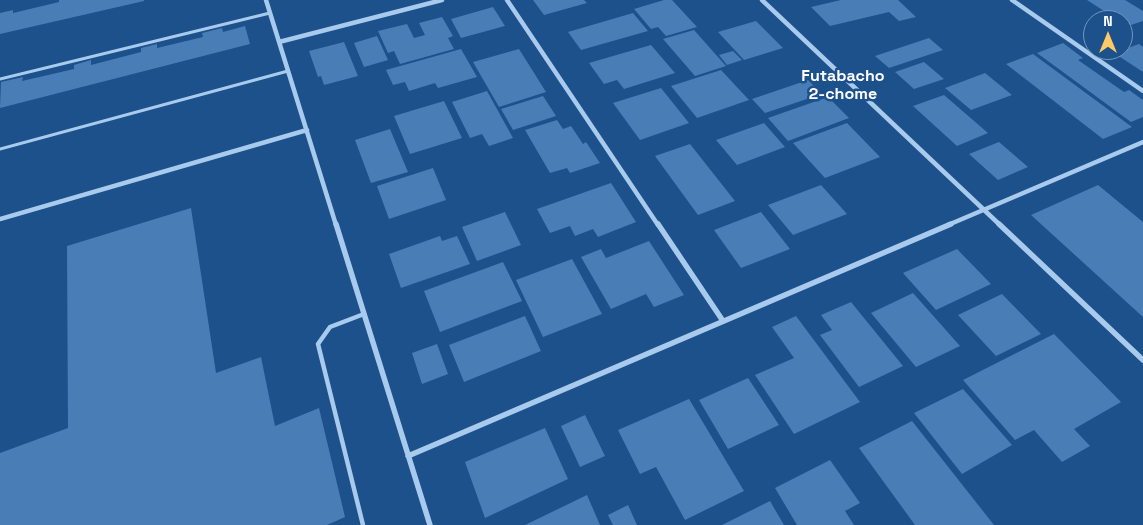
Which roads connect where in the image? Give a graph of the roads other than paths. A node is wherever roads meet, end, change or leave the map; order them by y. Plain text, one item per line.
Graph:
1 (266, 0) edge
2 (442, 0) edge
3 (507, 0) edge
4 (762, 0) edge
5 (1012, 0) edge
6 (270, 13) junction
7 (279, 42) junction
8 (288, 70) junction
9 (0, 80) edge
10 (1143, 91) edge
11 (307, 130) junction
12 (1143, 142) edge
13 (0, 149) edge
14 (984, 210) junction
15 (0, 219) edge
16 (364, 314) junction
17 (723, 321) junction
18 (1143, 360) edge
19 (408, 456) junction
20 (364, 525) edge
21 (430, 525) edge

1 - 6 street
2 - 7 street
3 - 17 street
4 - 14 street
5 - 10 street
6 - 7 street
6 - 9 lane
7 - 8 street
8 - 11 street
8 - 13 lane
11 - 15 street
11 - 16 street
12 - 14 street
14 - 17 street
14 - 18 street
16 - 19 street
16 - 20 lane
17 - 19 street
19 - 21 street

